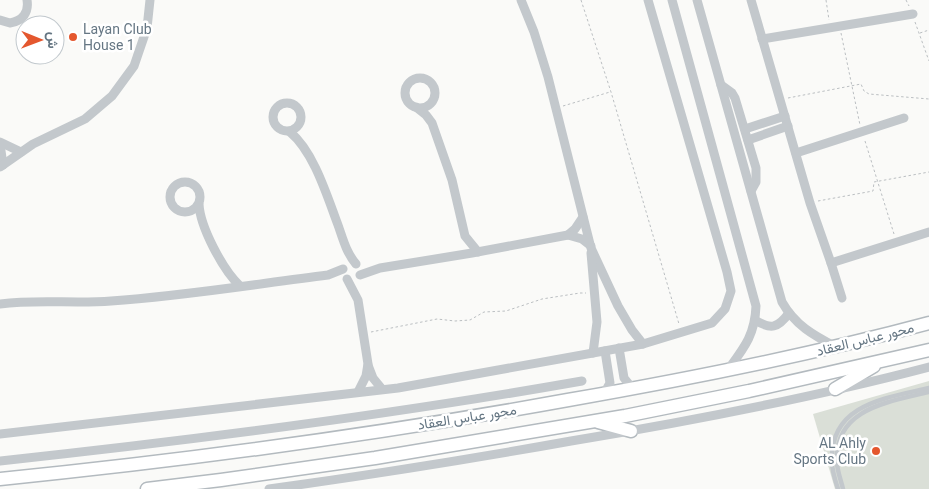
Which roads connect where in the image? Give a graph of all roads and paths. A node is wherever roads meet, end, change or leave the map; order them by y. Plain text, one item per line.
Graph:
1 (27, 0) edge
2 (150, 0) edge
3 (521, 0) edge
4 (581, 0) edge
5 (648, 0) edge
6 (672, 0) edge
7 (697, 0) edge
8 (751, 0) edge
9 (826, 0) edge
10 (906, 0) edge
11 (912, 14) junction
12 (0, 20) edge
13 (10, 23) junction
14 (0, 27) edge
15 (835, 27) junction
16 (929, 30) edge
17 (919, 33) junction
18 (762, 39) junction
19 (929, 61) edge
20 (721, 84) junction
21 (852, 85) junction
22 (610, 92) junction
23 (929, 98) edge
24 (433, 100) junction
25 (780, 100) junction
26 (416, 107) junction
27 (556, 108) junction
28 (785, 116) junction
29 (904, 118) dead end
30 (432, 123) junction
31 (300, 124) junction
32 (788, 126) junction
33 (745, 129) junction
34 (862, 131) junction
35 (290, 132) junction
36 (748, 140) junction
37 (0, 143) edge
38 (303, 146) junction
39 (21, 152) junction
40 (796, 153) junction
41 (2, 166) edge
42 (929, 172) edge
43 (878, 182) junction
44 (751, 191) junction
45 (810, 203) junction
46 (199, 204) junction
47 (185, 212) junction
48 (584, 218) junction
49 (203, 226) junction
50 (929, 232) edge
51 (568, 235) junction
52 (466, 236) junction
53 (897, 242) junction
54 (591, 247) junction
55 (346, 250) junction
56 (478, 252) junction
57 (458, 256) junction
58 (830, 263) junction
59 (357, 264) junction
60 (380, 268) junction
61 (226, 269) junction
62 (345, 273) junction
63 (360, 276) junction
64 (240, 286) junction
65 (220, 289) junction
66 (594, 294) junction
67 (842, 298) dead end
68 (358, 300) junction
69 (0, 304) edge
70 (788, 313) junction
71 (755, 320) junction
72 (929, 323) edge
73 (682, 332) junction
74 (364, 333) junction
75 (643, 344) junction
76 (836, 347) junction
77 (619, 348) junction
78 (929, 350) edge
79 (605, 351) junction
80 (593, 353) junction
81 (883, 361) junction
82 (368, 364) junction
83 (929, 367) edge
84 (727, 371) junction
85 (582, 382) dead end
86 (929, 388) edge
87 (382, 389) junction
88 (632, 389) junction
89 (835, 390) junction
90 (358, 392) junction
91 (929, 392) edge
92 (604, 394) junction
93 (594, 421) junction
94 (631, 431) junction
95 (0, 434) edge
96 (0, 461) edge
97 (0, 478) edge
98 (147, 489) edge
99 (269, 489) edge
100 (838, 489) edge
101 (843, 489) edge

1 - 13 street
2 - 39 street
3 - 27 street
4 - 22 path
5 - 73 street
6 - 71 street
7 - 20 street
8 - 18 street
9 - 15 path
10 - 11 path
11 - 15 street
11 - 17 path
12 - 13 street
13 - 14 street
15 - 18 street
15 - 21 path
16 - 17 path
17 - 19 path
18 - 25 street
20 - 33 street
20 - 44 street
21 - 23 path
21 - 25 path
21 - 34 path
22 - 27 path
22 - 73 path
24 - 26 street
24 - 26 street
24 - 30 street
25 - 28 street
26 - 30 street
27 - 48 street
28 - 32 street
28 - 33 street
29 - 34 street
30 - 52 street
31 - 35 street
31 - 35 street
31 - 38 street
32 - 36 street
32 - 40 street
33 - 36 street
34 - 40 street
34 - 43 path
35 - 38 street
36 - 44 street
37 - 39 street
37 - 41 street
38 - 55 street
39 - 41 street
40 - 45 street
42 - 43 path
43 - 45 path
43 - 53 path
44 - 70 street
45 - 58 street
46 - 47 street
46 - 47 street
46 - 49 street
47 - 49 street
48 - 51 street
48 - 54 street
49 - 61 street
50 - 53 street
51 - 54 street
51 - 56 street
52 - 56 street
52 - 57 street
53 - 58 street
54 - 66 street
54 - 75 street
55 - 59 street
55 - 62 street
56 - 57 street
57 - 60 street
58 - 67 street
59 - 60 street
59 - 62 street
59 - 63 street
60 - 63 street
61 - 64 street
61 - 65 street
62 - 63 street
62 - 64 street
62 - 68 street
63 - 68 street
64 - 65 street
65 - 69 street
66 - 74 path
66 - 80 street
68 - 74 street
70 - 71 street
70 - 76 street
71 - 84 street
72 - 76 main road, محور عباس العقاد
73 - 75 street
74 - 82 street
75 - 77 street
76 - 84 main road, محور عباس العقاد
77 - 79 street
77 - 88 street
78 - 81 main road, محور عباس العقاد
79 - 80 street
79 - 92 street
80 - 87 street
81 - 89 main road
81 - 93 main road, محور عباس العقاد
82 - 87 street
82 - 90 street
83 - 89 street
84 - 88 main road, محور عباس العقاد
85 - 96 street
86 - 100 lane
87 - 90 street
88 - 92 main road, محور عباس العقاد
89 - 94 street
90 - 95 street
91 - 101 lane
92 - 97 main road, محور عباس العقاد
93 - 94 main road
93 - 98 main road, محور عباس العقاد
94 - 99 street

